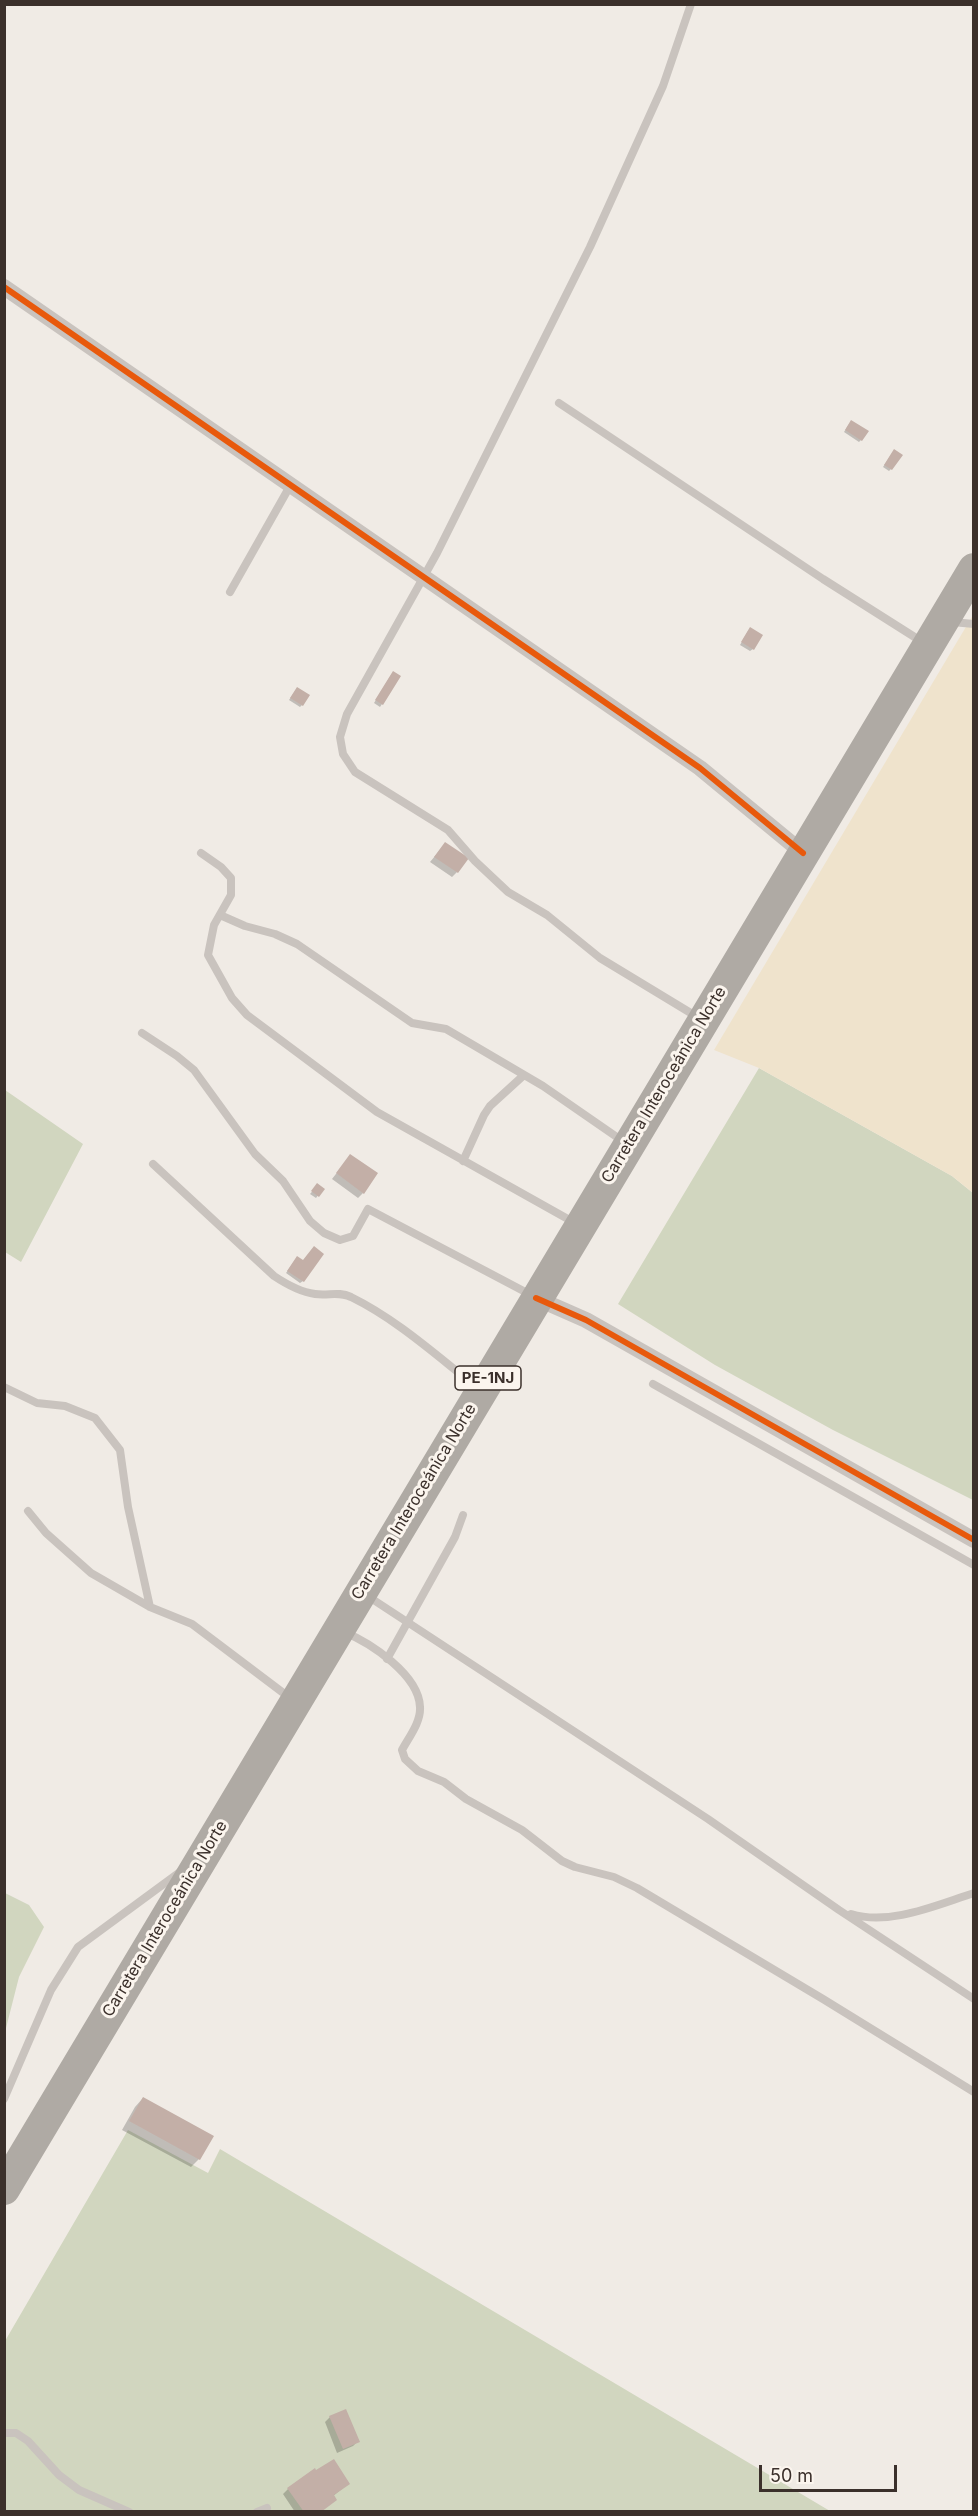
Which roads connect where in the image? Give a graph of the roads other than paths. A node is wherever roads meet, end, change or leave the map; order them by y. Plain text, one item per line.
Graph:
1 (691, 4) edge
2 (4, 287) edge
3 (559, 403) dead end
4 (290, 486) junction
5 (974, 569) edge
6 (423, 577) junction
7 (230, 592) dead end
8 (974, 624) edge
9 (935, 633) junction
10 (201, 853) dead end
11 (803, 853) junction
12 (220, 915) junction
13 (703, 1020) junction
14 (142, 1033) dead end
15 (524, 1075) junction
16 (628, 1145) junction
17 (463, 1161) junction
18 (153, 1164) dead end
19 (580, 1225) junction
20 (536, 1298) junction
21 (653, 1384) dead end
22 (4, 1387) edge
23 (481, 1390) junction
24 (28, 1511) dead end
25 (463, 1515) dead end
26 (974, 1540) edge
27 (974, 1565) edge
28 (361, 1592) junction
29 (150, 1607) junction
30 (407, 1622) junction
31 (338, 1629) junction
32 (387, 1659) junction
33 (295, 1702) junction
34 (202, 1858) junction
35 (974, 1893) edge
36 (839, 1910) junction
37 (974, 1999) edge
38 (974, 2092) edge
39 (4, 2099) edge
40 (4, 2189) edge
41 (4, 2433) edge
42 (267, 2508) dead end
43 (129, 2511) edge
44 (257, 2511) edge

1 - 6 lane
2 - 4 street
3 - 9 lane
4 - 6 street
4 - 7 lane
5 - 9 highway, Carretera Interoceánica Norte / PE-1NJ
6 - 11 street
6 - 13 lane
8 - 9 lane
9 - 11 highway, Carretera Interoceánica Norte / PE-1NJ
10 - 12 lane
11 - 13 highway, Carretera Interoceánica Norte / PE-1NJ
12 - 15 lane
12 - 17 lane
13 - 16 highway, Carretera Interoceánica Norte / PE-1NJ
14 - 20 lane
15 - 16 lane
15 - 17 lane
16 - 19 highway, Carretera Interoceánica Norte / PE-1NJ
17 - 19 lane
18 - 23 lane
19 - 20 highway, Carretera Interoceánica Norte / PE-1NJ
20 - 23 highway, Carretera Interoceánica Norte / PE-1NJ
20 - 26 street
21 - 27 lane
22 - 29 lane
23 - 28 highway, Carretera Interoceánica Norte / PE-1NJ
24 - 29 lane
25 - 30 lane
28 - 30 lane
28 - 31 highway, Carretera Interoceánica Norte / PE-1NJ
29 - 33 lane
30 - 32 lane
30 - 36 lane
31 - 32 lane
31 - 33 highway, Carretera Interoceánica Norte / PE-1NJ
32 - 38 lane
33 - 34 highway, Carretera Interoceánica Norte / PE-1NJ
34 - 39 lane
34 - 40 highway, Carretera Interoceánica Norte / PE-1NJ
35 - 36 lane
36 - 37 lane
41 - 43 lane
42 - 44 lane

